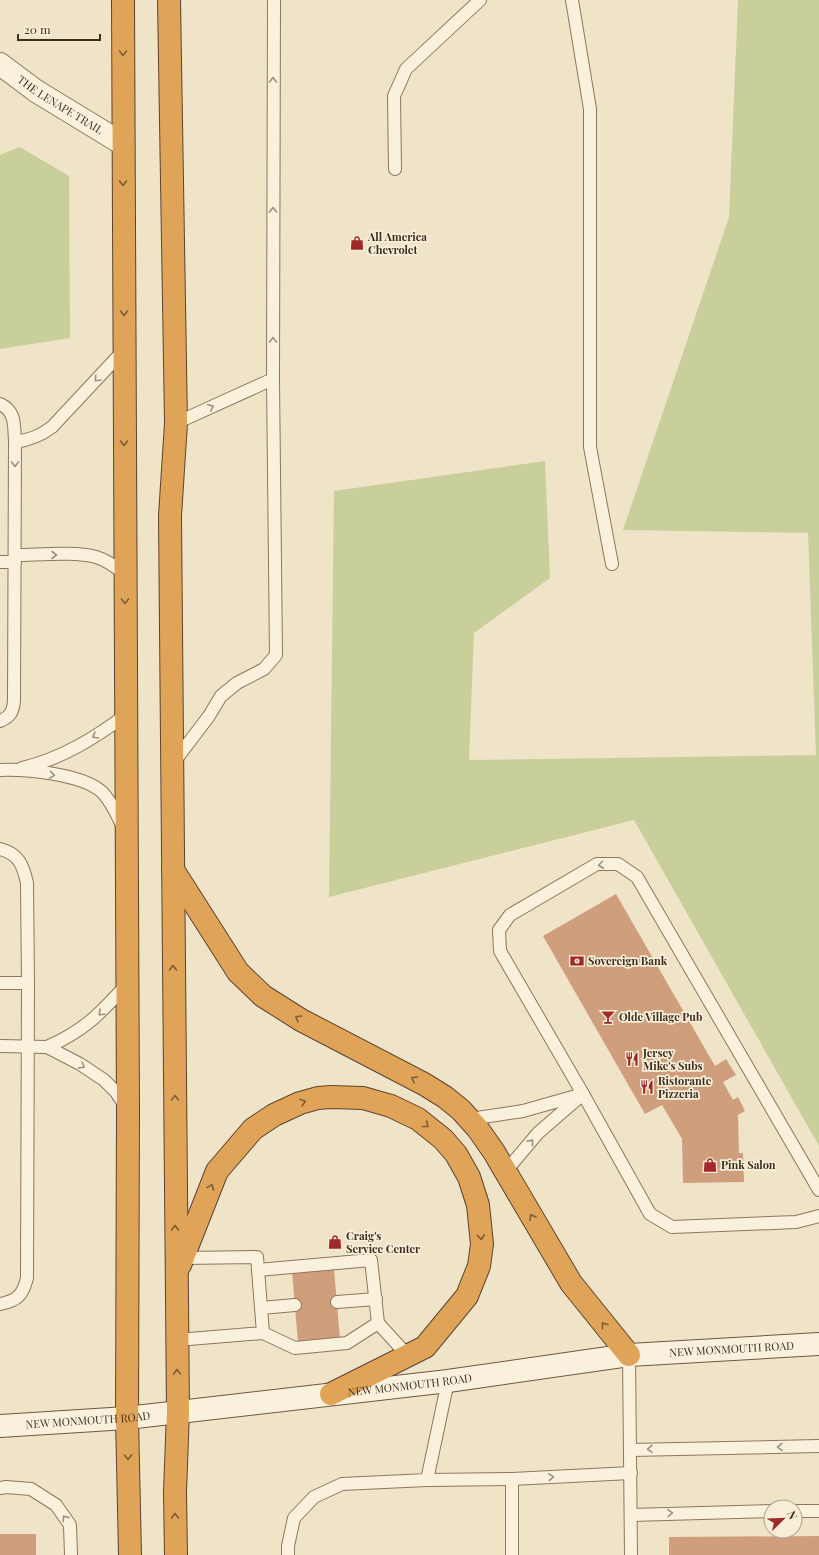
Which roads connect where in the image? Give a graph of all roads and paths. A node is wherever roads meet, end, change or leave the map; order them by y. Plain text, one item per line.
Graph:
1 (123, 0) edge
2 (169, 0) edge
3 (274, 0) edge
4 (480, 0) edge
5 (572, 0) edge
6 (0, 64) edge
7 (123, 144) junction
8 (395, 169) dead end
9 (124, 350) junction
10 (273, 379) junction
11 (0, 404) edge
12 (176, 423) junction
13 (15, 442) junction
14 (15, 559) junction
15 (0, 562) edge
16 (612, 564) dead end
17 (125, 574) junction
18 (127, 714) junction
19 (0, 721) edge
20 (172, 765) junction
21 (0, 770) edge
22 (13, 770) junction
23 (127, 843) junction
24 (0, 849) edge
25 (173, 870) junction
26 (0, 983) edge
27 (28, 983) junction
28 (127, 984) junction
29 (28, 1045) junction
30 (0, 1046) edge
31 (47, 1047) junction
32 (583, 1094) junction
33 (128, 1110) junction
34 (470, 1119) junction
35 (506, 1171) junction
36 (819, 1190) edge
37 (819, 1216) edge
38 (179, 1267) junction
39 (258, 1270) junction
40 (376, 1299) junction
41 (337, 1302) dead end
42 (0, 1304) edge
43 (295, 1305) dead end
44 (261, 1308) junction
45 (378, 1323) junction
46 (263, 1333) junction
47 (177, 1340) junction
48 (819, 1344) edge
49 (628, 1355) junction
50 (408, 1356) junction
51 (448, 1381) junction
52 (331, 1394) junction
53 (178, 1411) junction
54 (127, 1418) junction
55 (0, 1426) edge
56 (819, 1446) edge
57 (630, 1450) junction
58 (631, 1473) junction
59 (512, 1479) junction
60 (427, 1480) junction
61 (0, 1488) edge
62 (763, 1511) edge
63 (803, 1511) edge
64 (819, 1511) edge
65 (631, 1515) junction
66 (71, 1555) edge
67 (130, 1555) edge
68 (176, 1555) edge
69 (288, 1555) edge
70 (512, 1555) edge
71 (631, 1555) edge

1 -> 7 highway
2 - 12 highway
10 -> 3 lane
4 - 8 lane
5 - 16 lane
6 - 7 main road, THE LENAPE TRAIL
7 -> 9 highway
9 -> 13 lane
9 -> 17 highway
12 -> 10 lane
10 - 20 lane
11 - 13 lane
12 - 20 highway
13 -> 14 lane
14 - 15 lane
14 -> 17 lane
14 - 19 lane
17 -> 18 highway
18 -> 22 lane
18 - 23 highway
20 - 25 highway
21 - 22 lane
22 -> 23 lane
23 - 28 highway
24 - 27 lane
34 -> 25 highway
38 -> 25 highway
26 - 27 lane
27 - 29 lane
28 -> 31 lane
28 - 33 highway
29 - 30 lane
29 - 31 lane
29 - 42 lane
31 -> 33 lane
32 - 34 lane
35 -> 32 lane
36 -> 32 lane
32 - 37 lane
33 - 54 highway
34 - 35 highway
49 -> 35 highway
38 - 39 lane
38 - 47 highway
38 -> 50 highway
39 - 40 lane
39 - 44 lane
40 - 41 lane
40 - 45 lane
43 - 44 lane
44 - 46 lane
45 - 46 lane
45 - 50 lane
46 - 47 lane
53 -> 47 highway
48 - 49 main road, NEW MONMOUTH ROAD
49 - 51 main road, NEW MONMOUTH ROAD
49 - 57 lane
50 - 52 highway
51 - 52 main road, NEW MONMOUTH ROAD
51 - 60 lane
52 - 53 main road, NEW MONMOUTH ROAD
53 - 54 main road, NEW MONMOUTH ROAD
68 -> 53 highway
54 - 55 main road, NEW MONMOUTH ROAD
54 -> 67 highway
56 -> 57 lane
57 - 58 lane
59 -> 58 lane
58 - 65 lane
59 - 60 lane
59 - 70 lane
60 - 69 lane
66 -> 61 lane
65 -> 62 lane
63 - 64 lane
65 - 71 lane

